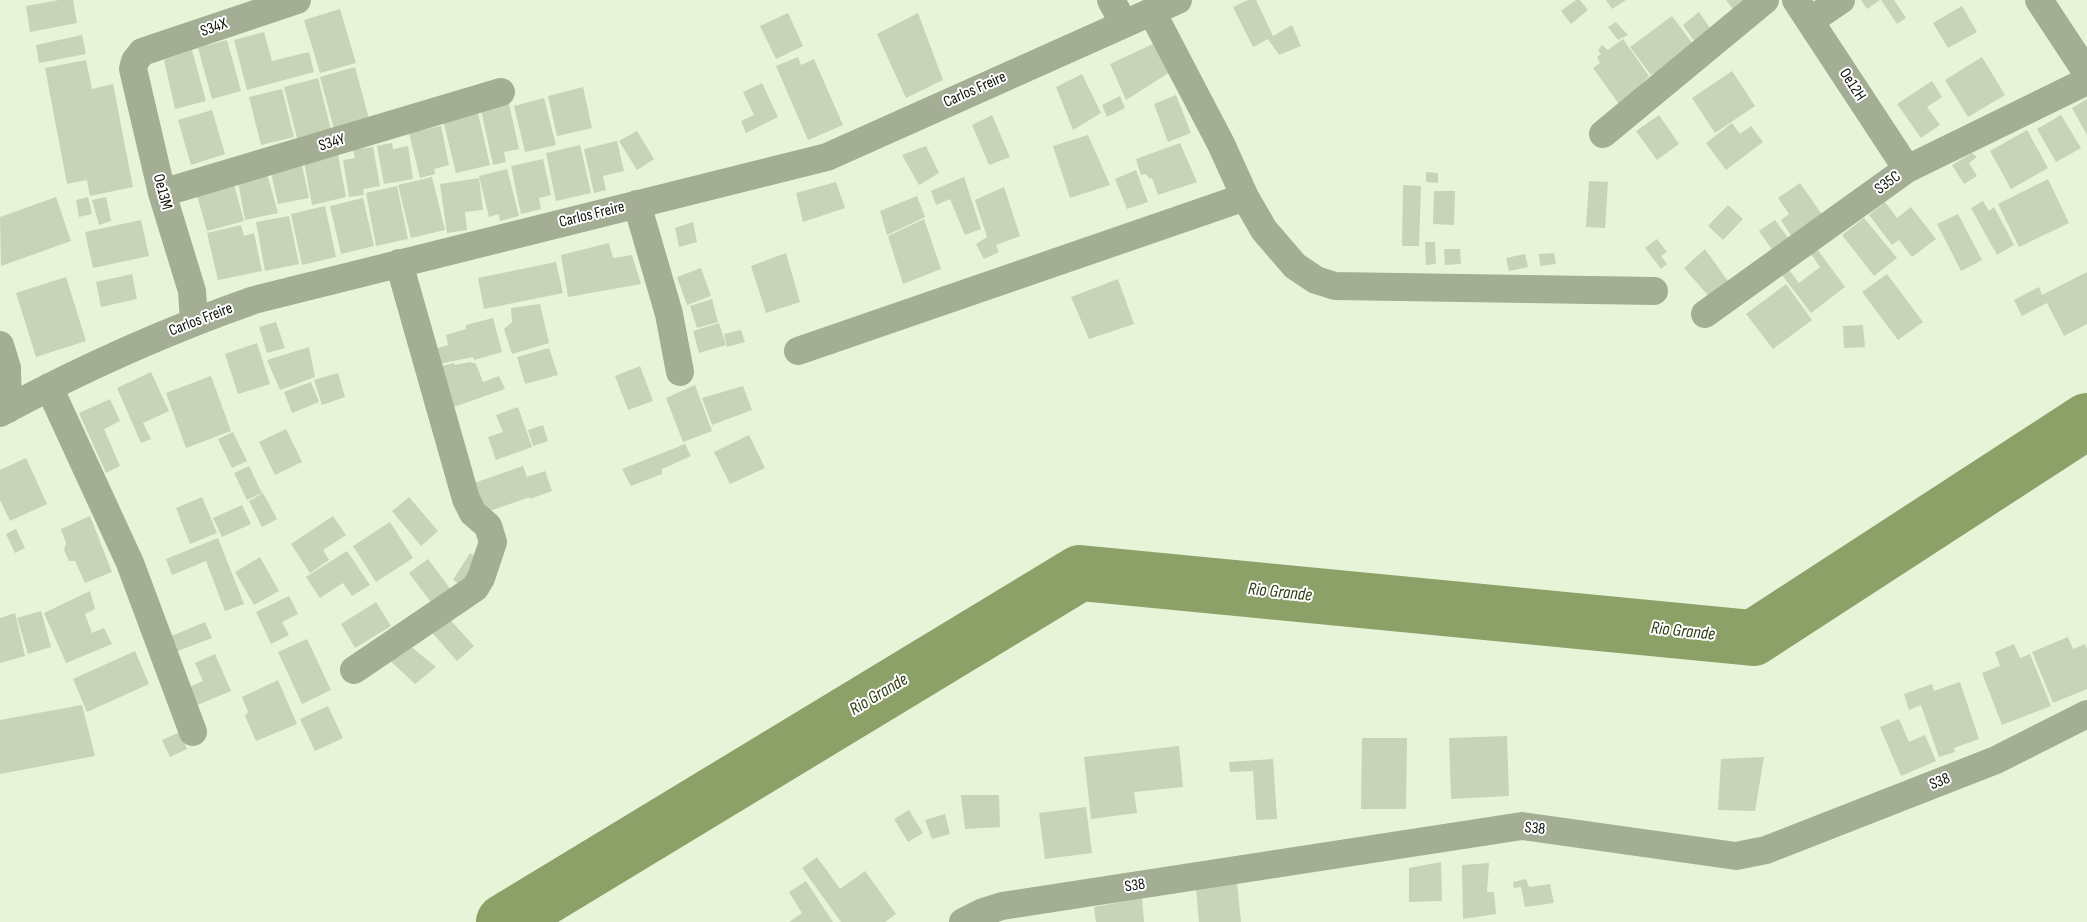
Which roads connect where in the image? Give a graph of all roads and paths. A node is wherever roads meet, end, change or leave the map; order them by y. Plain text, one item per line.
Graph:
1 (297, 0) edge
2 (1111, 0) edge
3 (1178, 0) edge
4 (1765, 0) edge
5 (1840, 0) edge
6 (2039, 0) edge
7 (1803, 10) edge
8 (1152, 12) junction
9 (1124, 24) junction
10 (135, 61) joint
11 (2087, 73) edge
12 (2087, 81) edge
13 (502, 92) dead end
14 (1603, 134) dead end
15 (1907, 170) junction
16 (162, 193) junction
17 (1245, 197) junction
18 (637, 204) junction
19 (399, 263) junction
20 (1654, 292) dead end
21 (1705, 314) dead end
22 (194, 321) junction
23 (0, 345) edge
24 (798, 351) dead end
25 (680, 372) dead end
26 (49, 387) junction
27 (4, 411) edge
28 (354, 670) dead end
29 (2087, 714) edge
30 (193, 732) dead end
31 (963, 922) edge

1 - 10 street, S34X
2 - 9 street
3 - 8 street, Carlos Freire
4 - 14 street
5 - 7 street
6 - 11 street
7 - 15 street, Oe12H
8 - 9 street, Carlos Freire
8 - 17 street
9 - 18 street, Carlos Freire
10 - 16 street, Oe13M
12 - 15 street, S35C
13 - 16 street, S34Y
15 - 21 street, S35C
16 - 22 street, Oe13M
17 - 20 street
17 - 24 street
18 - 19 street, Carlos Freire
18 - 25 street
19 - 22 street, Carlos Freire
19 - 28 street
22 - 26 street, Carlos Freire
23 - 27 street
26 - 27 street, Carlos Freire
26 - 30 street
29 - 31 street, S38

